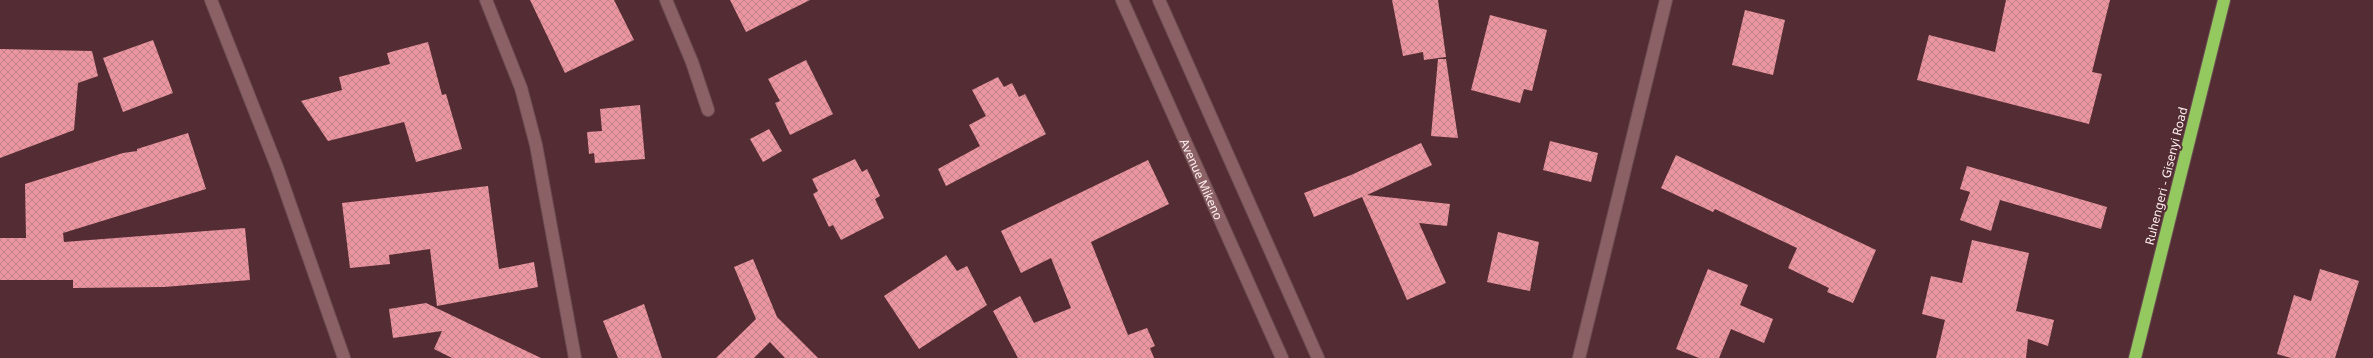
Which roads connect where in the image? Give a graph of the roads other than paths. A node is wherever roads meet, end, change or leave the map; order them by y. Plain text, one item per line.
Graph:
1 (211, 0) edge
2 (486, 0) edge
3 (666, 0) edge
4 (1122, 0) edge
5 (1159, 0) edge
6 (1666, 0) edge
7 (2224, 0) edge
8 (708, 110) dead end
9 (344, 358) edge
10 (575, 358) edge
11 (1282, 358) edge
12 (1318, 358) edge
13 (1579, 358) edge
14 (2135, 358) edge

1 - 9 street
2 - 10 street
3 - 8 street
4 - 11 street, Avenue Mikeno
5 - 12 street
6 - 13 street
7 - 14 highway, Ruhengeri - Gisenyi Road

